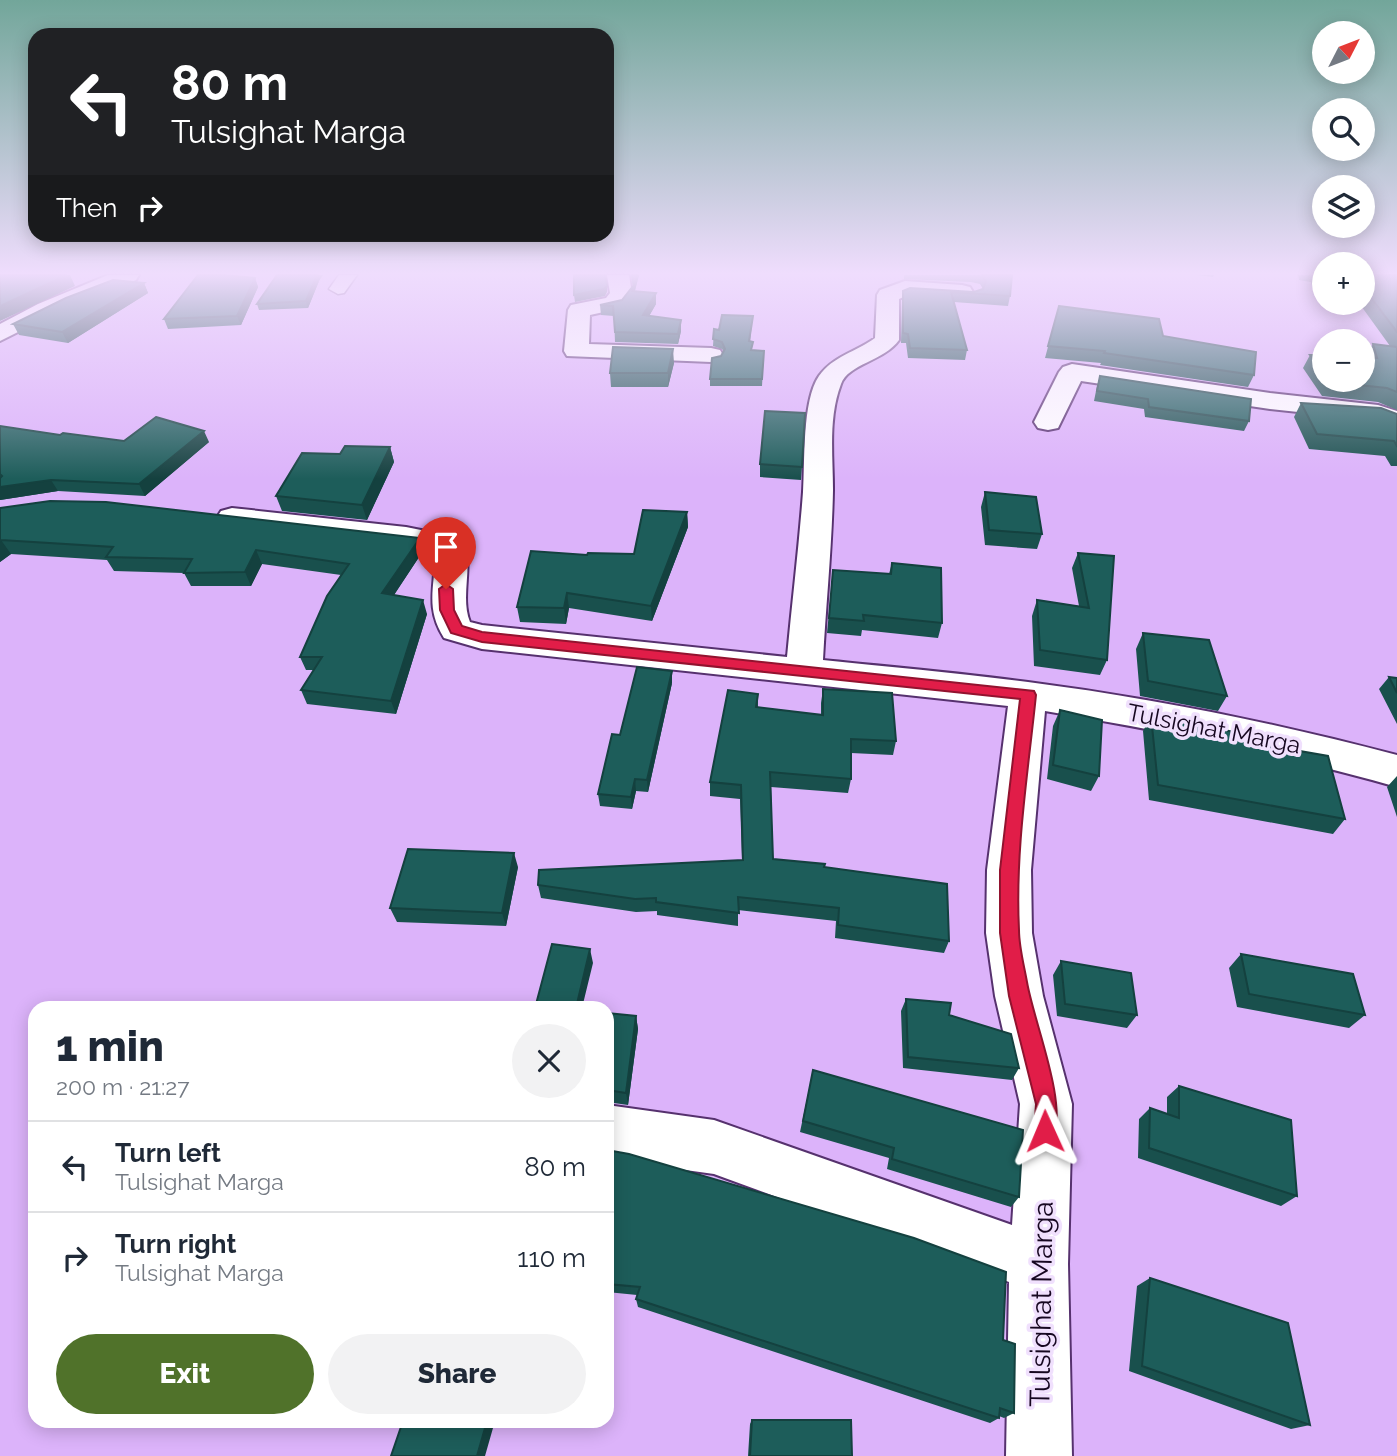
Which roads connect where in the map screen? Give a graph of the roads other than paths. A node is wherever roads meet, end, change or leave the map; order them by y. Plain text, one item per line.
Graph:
1 (577, 343) edge
2 (883, 343) edge
3 (711, 355) edge
4 (1397, 421) edge
5 (1048, 422) dead end
6 (196, 513) edge
7 (804, 670) junction
8 (1028, 695) junction
9 (1397, 771) edge
10 (614, 1133) edge
11 (1039, 1264) junction
12 (1039, 1456) edge

1 - 3 street
2 - 7 street
4 - 5 street
6 - 7 street, Tulsighat Marga
7 - 8 street, Tulsighat Marga
8 - 9 street, Tulsighat Marga
8 - 11 street, Tulsighat Marga
10 - 11 street
11 - 12 street, Tulsighat Marga

